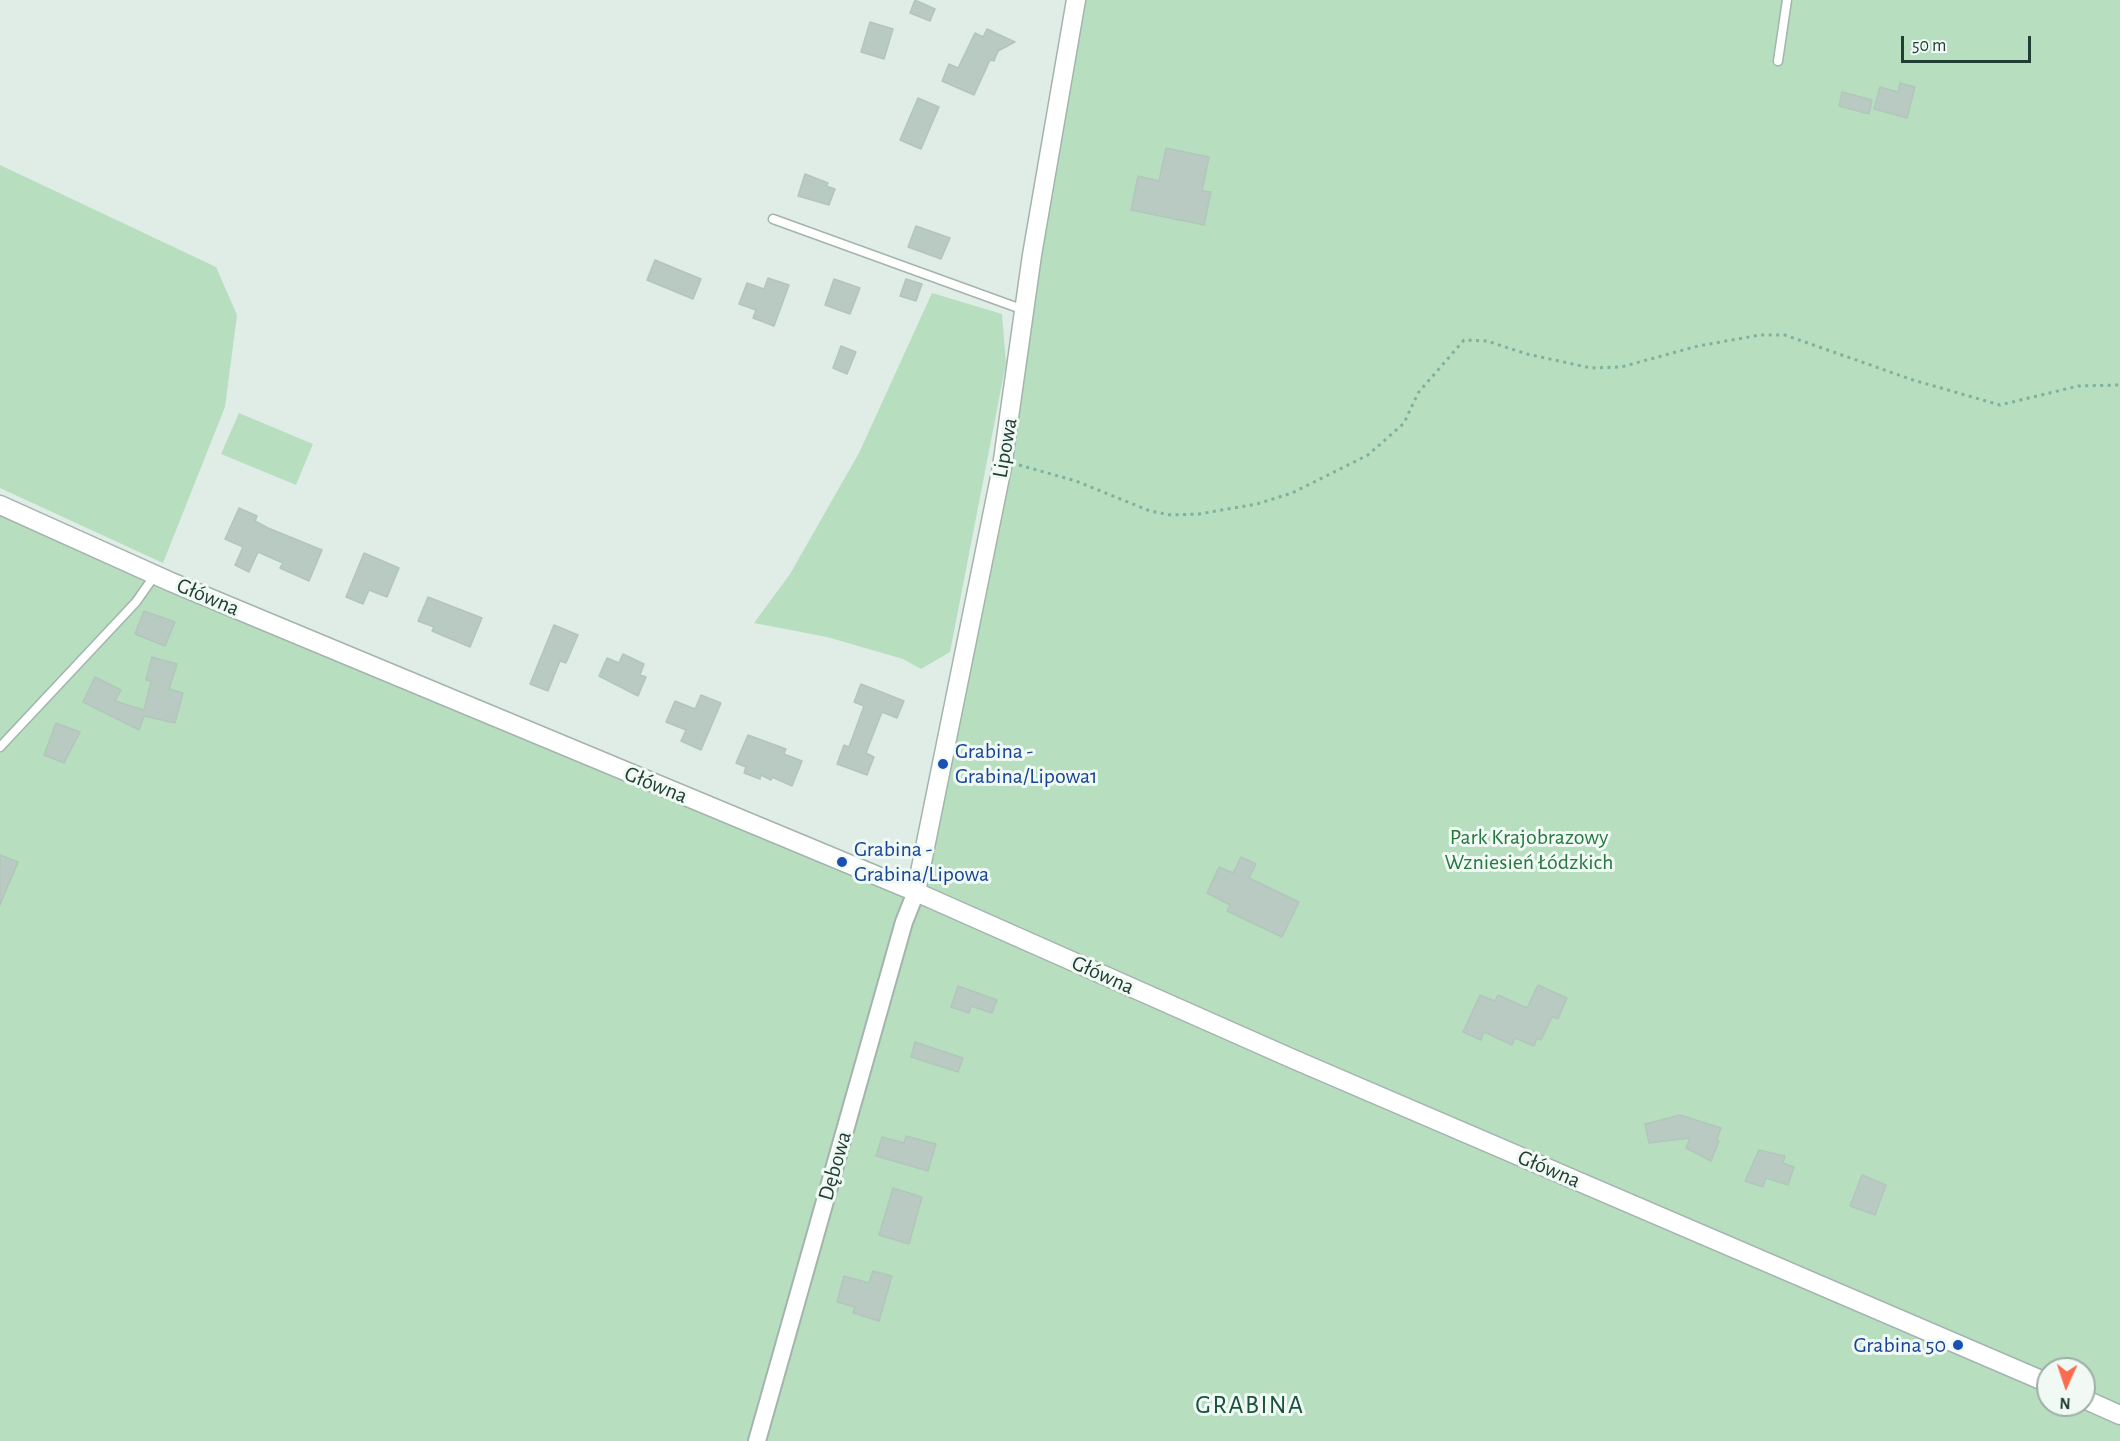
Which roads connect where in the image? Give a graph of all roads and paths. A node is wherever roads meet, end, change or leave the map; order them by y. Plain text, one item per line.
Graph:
1 (1076, 0) edge
2 (1788, 0) edge
3 (1778, 61) dead end
4 (773, 219) dead end
5 (1025, 310) junction
6 (2120, 385) edge
7 (1002, 467) junction
8 (0, 505) edge
9 (155, 574) junction
10 (0, 747) edge
11 (916, 892) junction
12 (2036, 1378) edge
13 (2096, 1404) edge
14 (2120, 1415) edge
15 (757, 1441) edge

1 - 5 street, Lipowa
2 - 3 lane
4 - 5 lane
5 - 7 street, Lipowa
6 - 7 path
7 - 11 street, Lipowa
8 - 9 street, Główna
9 - 10 lane
9 - 11 street, Główna
11 - 12 street, Główna
11 - 15 street, Dębowa
13 - 14 street

